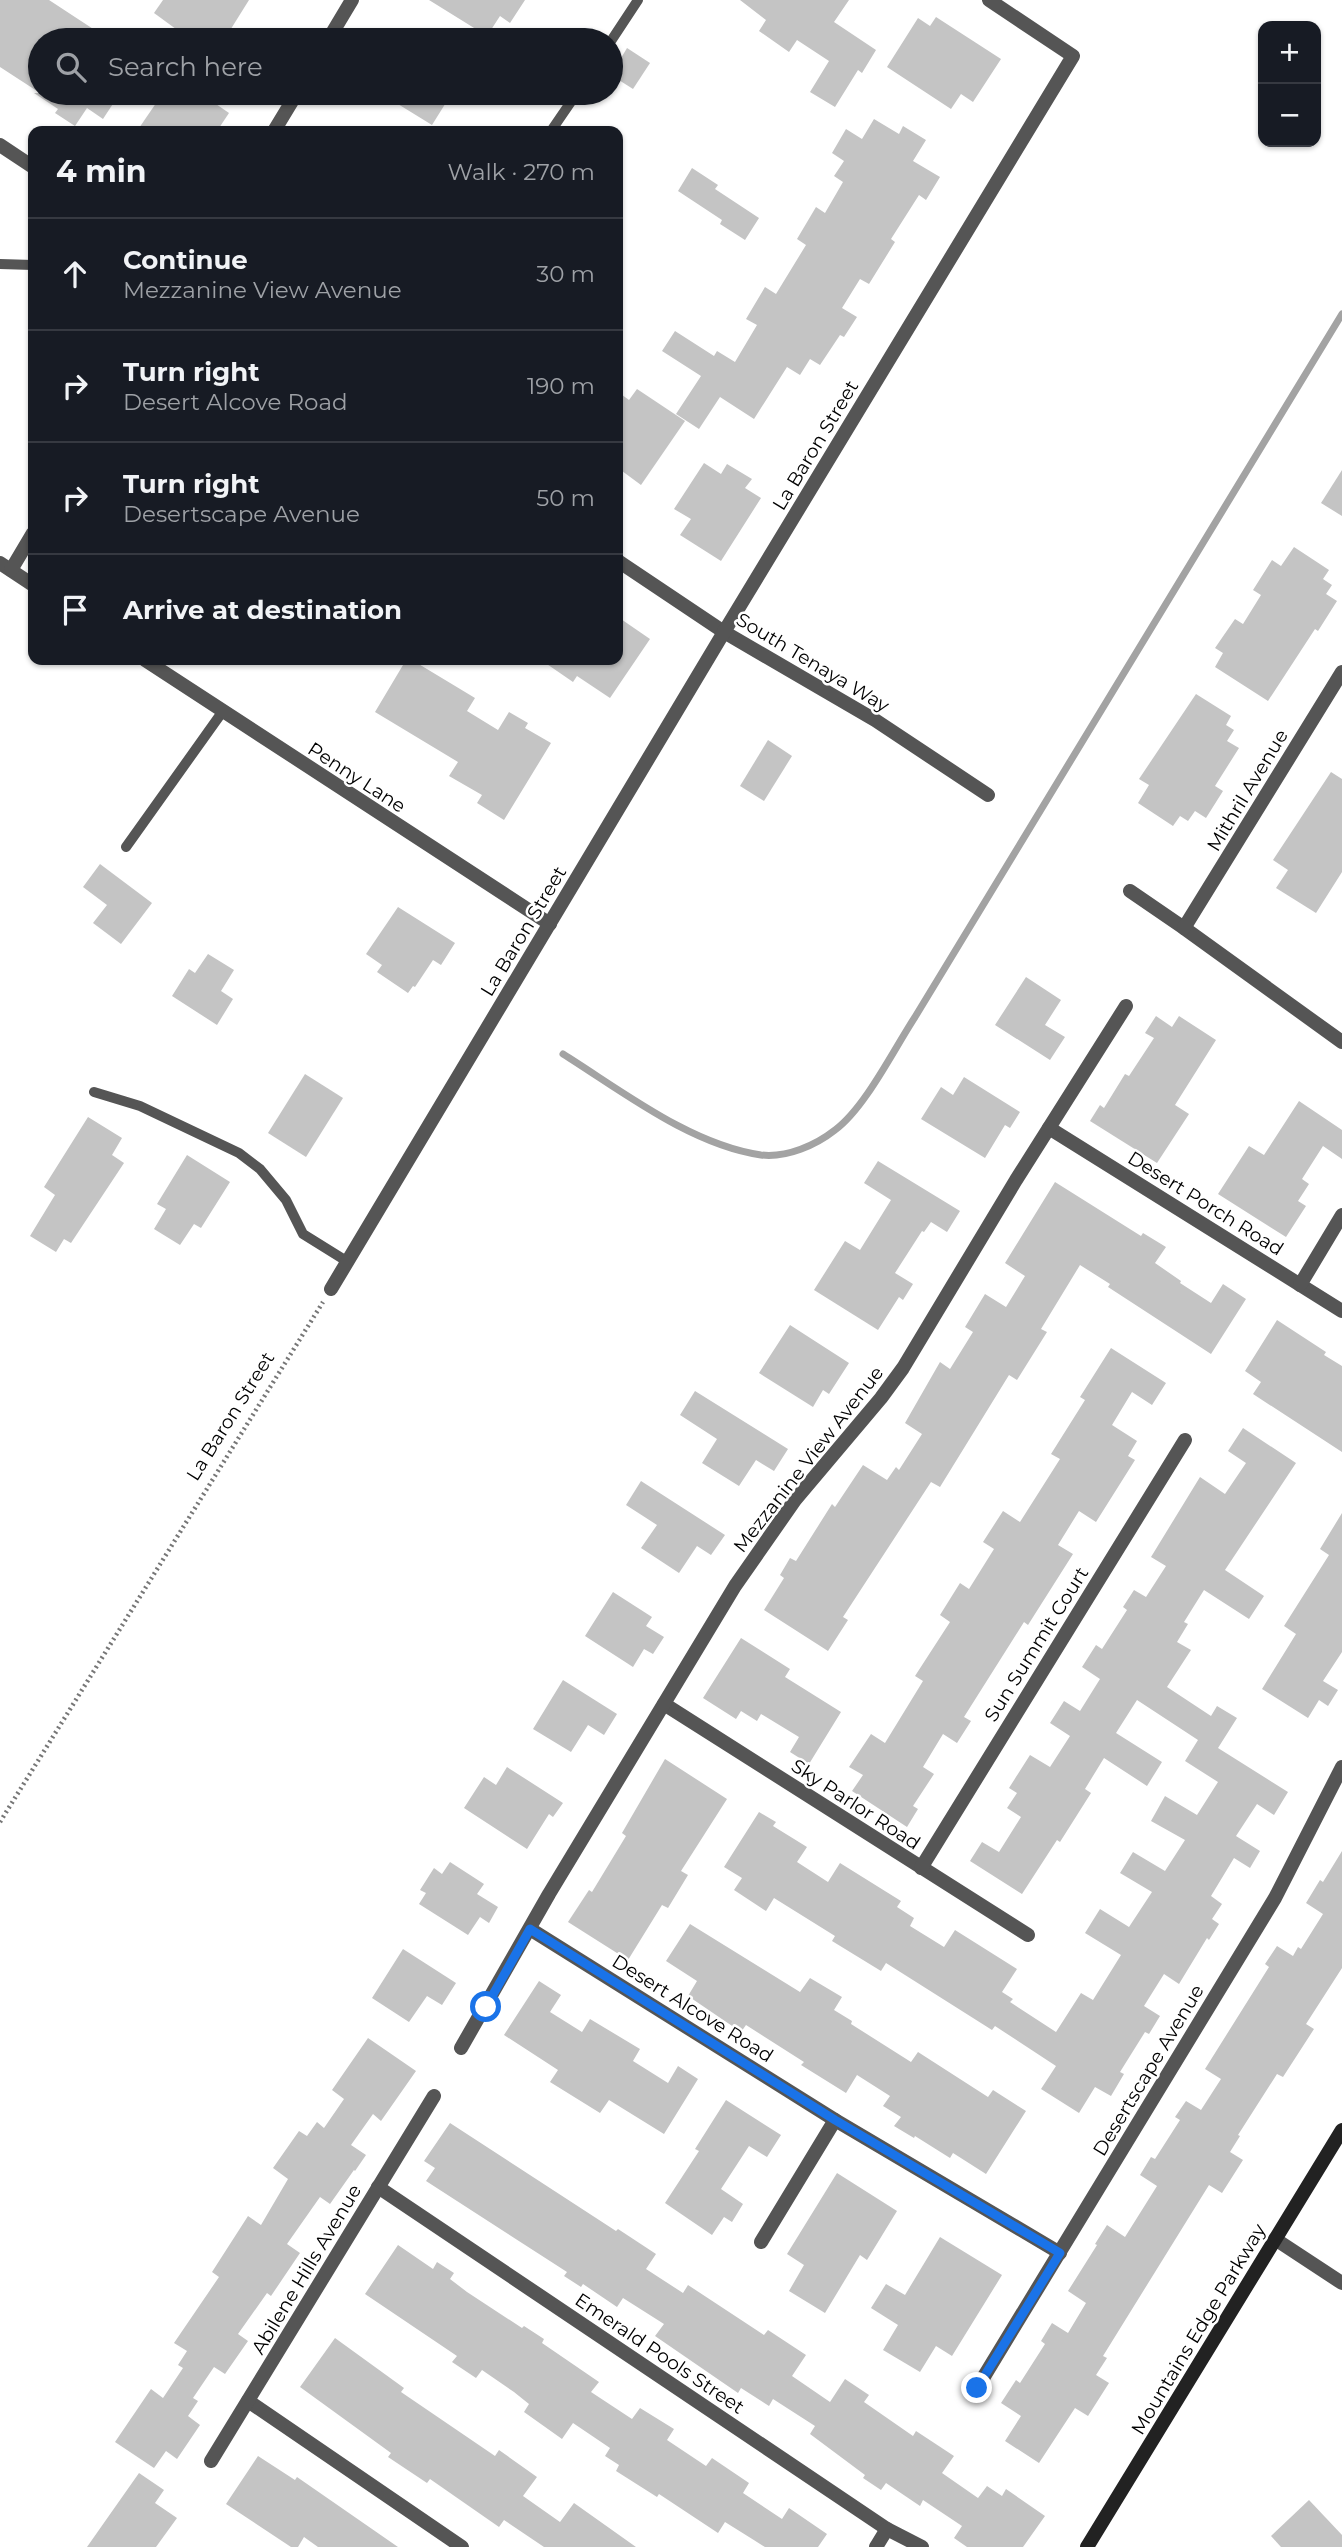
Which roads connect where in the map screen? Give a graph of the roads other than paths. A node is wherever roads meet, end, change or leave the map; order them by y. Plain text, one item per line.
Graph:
1 (352, 0) edge
2 (638, 0) edge
3 (989, 0) edge
4 (335, 28) edge
5 (620, 28) edge
6 (290, 105) edge
7 (568, 105) edge
8 (277, 126) edge
9 (554, 126) edge
10 (0, 145) edge
11 (28, 164) edge
12 (0, 264) edge
13 (28, 265) edge
14 (28, 539) edge
15 (623, 564) edge
16 (5, 567) edge
17 (28, 582) edge
18 (724, 632) junction
19 (153, 665) edge
20 (1342, 672) edge
21 (223, 711) junction
22 (988, 795) dead end
23 (126, 847) dead end
24 (1130, 891) dead end
25 (550, 924) junction
26 (1184, 928) junction
27 (1126, 1006) dead end
28 (1342, 1042) edge
29 (94, 1092) dead end
30 (1049, 1128) junction
31 (1342, 1215) edge
32 (348, 1262) junction
33 (1300, 1285) junction
34 (331, 1289) road end
35 (1342, 1311) edge
36 (1185, 1440) dead end
37 (664, 1704) junction
38 (1342, 1767) edge
39 (921, 1868) junction
40 (530, 1929) junction
41 (1028, 1935) dead end
42 (461, 2048) dead end
43 (434, 2096) dead end
44 (835, 2120) junction
45 (1342, 2130) edge
46 (378, 2187) junction
47 (1275, 2239) junction
48 (761, 2242) dead end
49 (1060, 2253) junction
50 (1342, 2283) edge
51 (977, 2388) dead end
52 (248, 2401) junction
53 (211, 2461) dead end
54 (887, 2529) junction
55 (460, 2546) edge
56 (876, 2547) edge
57 (922, 2547) edge
58 (1087, 2547) edge

1 - 4 street
2 - 5 lane
3 - 18 street, La Baron Street
6 - 8 street
7 - 9 lane
10 - 11 street
12 - 13 lane
14 - 16 street
15 - 18 street, South Tenaya Way
16 - 17 street
18 - 22 street, South Tenaya Way
18 - 25 street, La Baron Street
19 - 21 street, Penny Lane
20 - 26 street, Mithril Avenue
21 - 23 lane
21 - 25 street, Penny Lane
24 - 26 street
25 - 32 street, La Baron Street
26 - 28 street
27 - 30 street, Mezzanine View Avenue
29 - 32 lane
30 - 33 street, Desert Porch Road
30 - 37 street, Mezzanine View Avenue
31 - 33 street
32 - 34 street, La Baron Street
33 - 35 street, Desert Porch Road
36 - 39 street, Sun Summit Court
37 - 39 street, Sky Parlor Road
37 - 40 street, Mezzanine View Avenue
38 - 49 street, Desertscape Avenue
39 - 41 street, Sky Parlor Road
40 - 42 street, Mezzanine View Avenue
40 - 44 street, Desert Alcove Road
43 - 46 street, Abilene Hills Avenue
44 - 48 street
44 - 49 street, Desert Alcove Road
45 - 47 street, Mountains Edge Parkway
46 - 52 street, Abilene Hills Avenue
46 - 54 street, Emerald Pools Street
47 - 50 street
47 - 58 street, Mountains Edge Parkway
49 - 51 street, Desertscape Avenue
52 - 53 street, Abilene Hills Avenue
52 - 55 street
54 - 56 street
54 - 57 street, Emerald Pools Street

